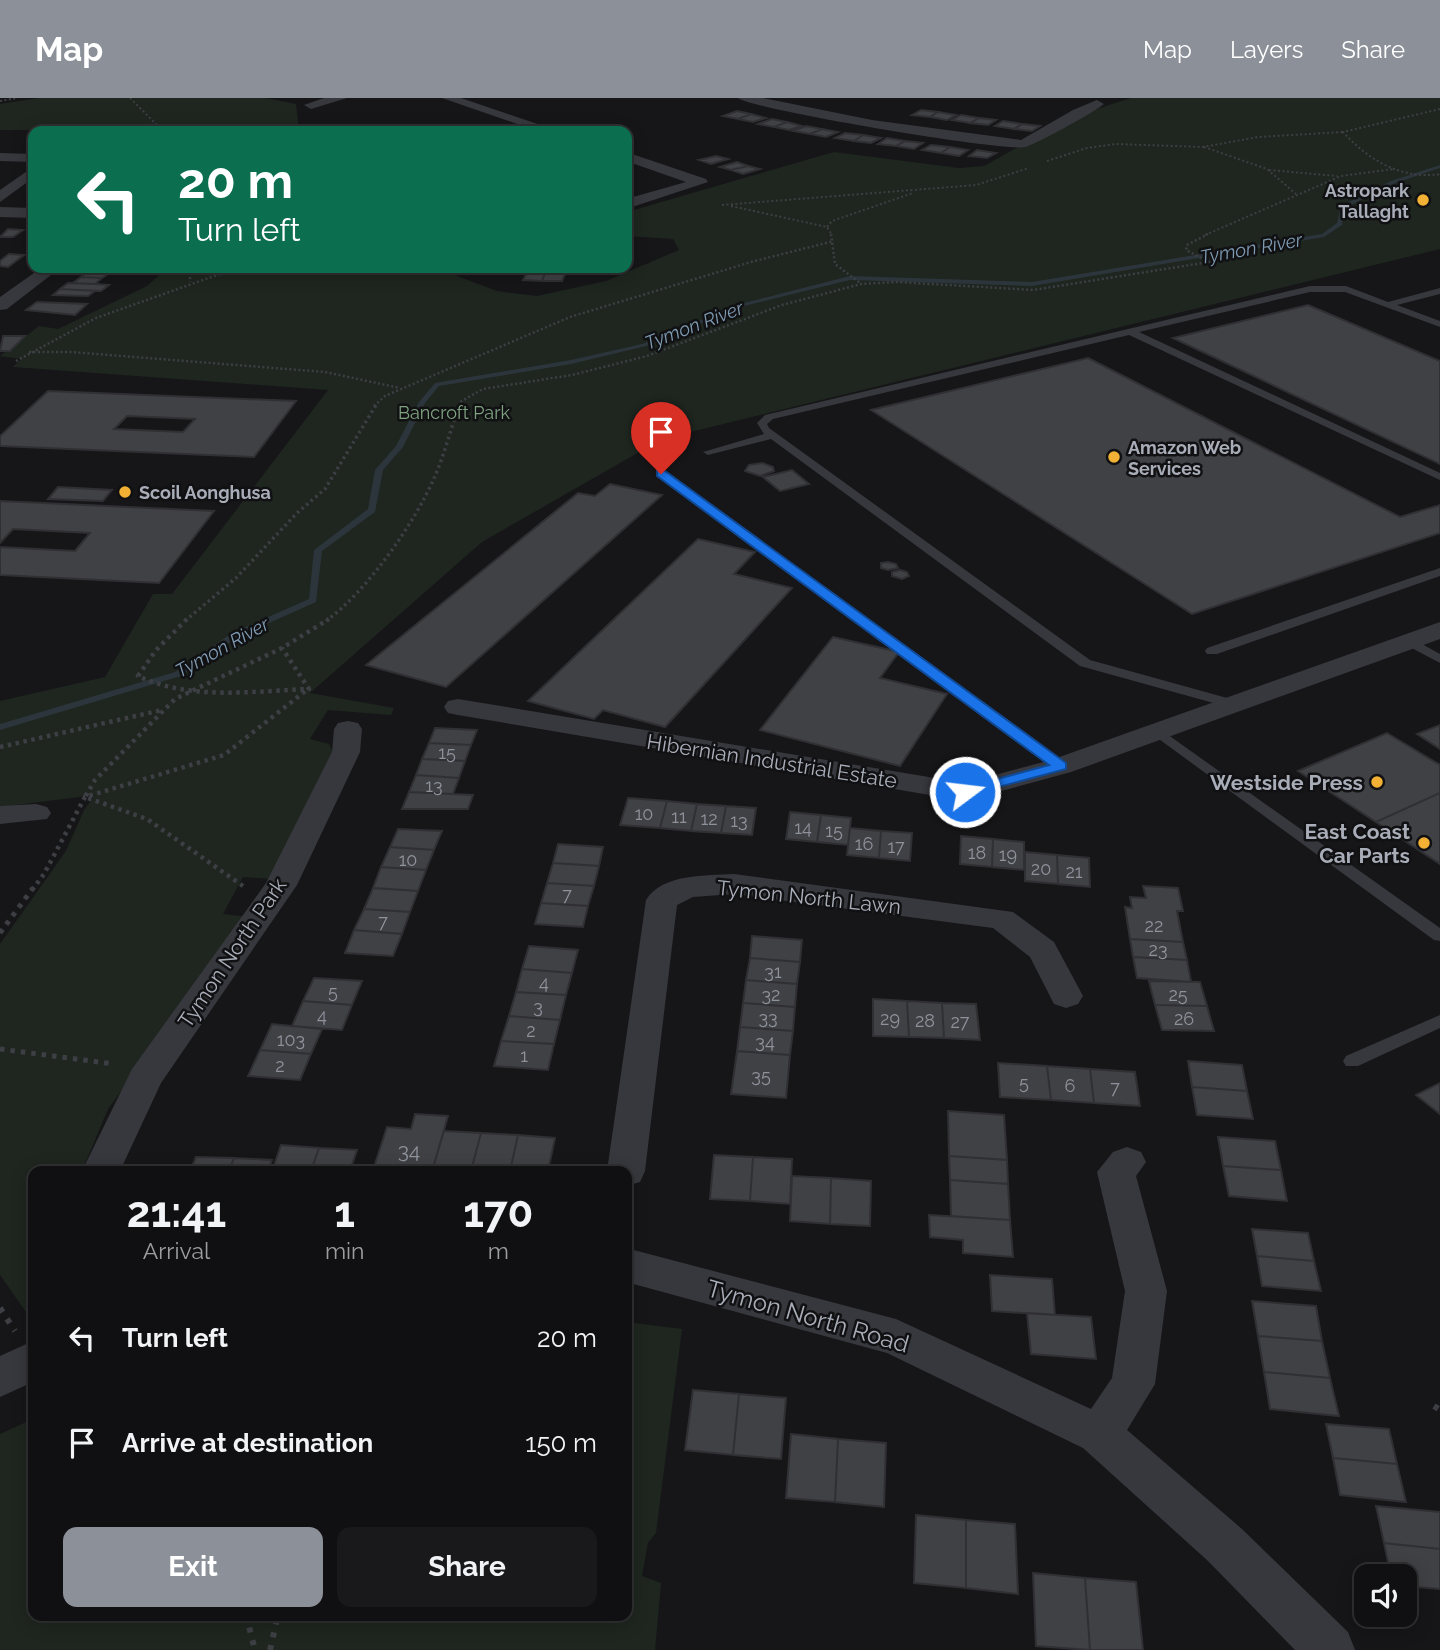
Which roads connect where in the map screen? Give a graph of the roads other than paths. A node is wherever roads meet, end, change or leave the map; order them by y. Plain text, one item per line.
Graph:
1 (341, 98) edge
2 (448, 98) edge
3 (744, 98) edge
4 (816, 98) edge
5 (1097, 104) dead end
6 (311, 105) dead end
7 (788, 107) junction
8 (535, 126) edge
9 (0, 157) edge
10 (28, 158) edge
11 (632, 158) edge
12 (28, 175) edge
13 (0, 197) edge
14 (632, 202) edge
15 (0, 212) edge
16 (28, 214) edge
17 (44, 273) edge
18 (10, 279) dead end
19 (32, 281) junction
20 (1440, 291) edge
21 (1389, 304) junction
22 (1, 305) edge
23 (1440, 324) edge
24 (1131, 332) junction
25 (774, 435) junction
26 (708, 452) dead end
27 (661, 474) dead end
28 (1439, 477) edge
29 (1440, 572) edge
30 (1440, 630) edge
31 (1409, 641) junction
32 (1212, 651) dead end
33 (1440, 659) edge
34 (1233, 704) junction
35 (458, 707) dead end
36 (348, 729) dead end
37 (1157, 732) junction
38 (1061, 766) junction
39 (36, 813) dead end
40 (0, 815) edge
41 (1440, 936) edge
42 (1066, 996) dead end
43 (1440, 1021) edge
44 (1352, 1061) dead end
45 (1127, 1162) dead end
46 (103, 1166) edge
47 (627, 1166) edge
48 (632, 1267) edge
49 (28, 1363) edge
50 (0, 1378) edge
51 (1098, 1434) junction
52 (1330, 1650) edge

1 - 6 street
2 - 8 street
3 - 7 street
4 - 7 street
5 - 7 street
9 - 10 street
11 - 14 street
12 - 13 street
15 - 16 street
17 - 19 street
18 - 19 street
19 - 22 street
20 - 21 lane
21 - 23 lane
21 - 24 lane
24 - 25 lane
24 - 28 lane
25 - 26 lane
25 - 34 lane
27 - 38 lane
29 - 32 lane
30 - 31 street, Hibernian Industrial Estate
31 - 33 lane
31 - 34 street, Hibernian Industrial Estate
34 - 37 street, Hibernian Industrial Estate
35 - 38 street, Hibernian Industrial Estate
36 - 46 street, Tymon North Park
37 - 38 street, Hibernian Industrial Estate
37 - 41 lane
39 - 40 street
42 - 47 street, Tymon North Lawn
43 - 44 lane
45 - 51 street
48 - 51 street, Tymon North Road
49 - 50 street
51 - 52 street, Tymon North Road

